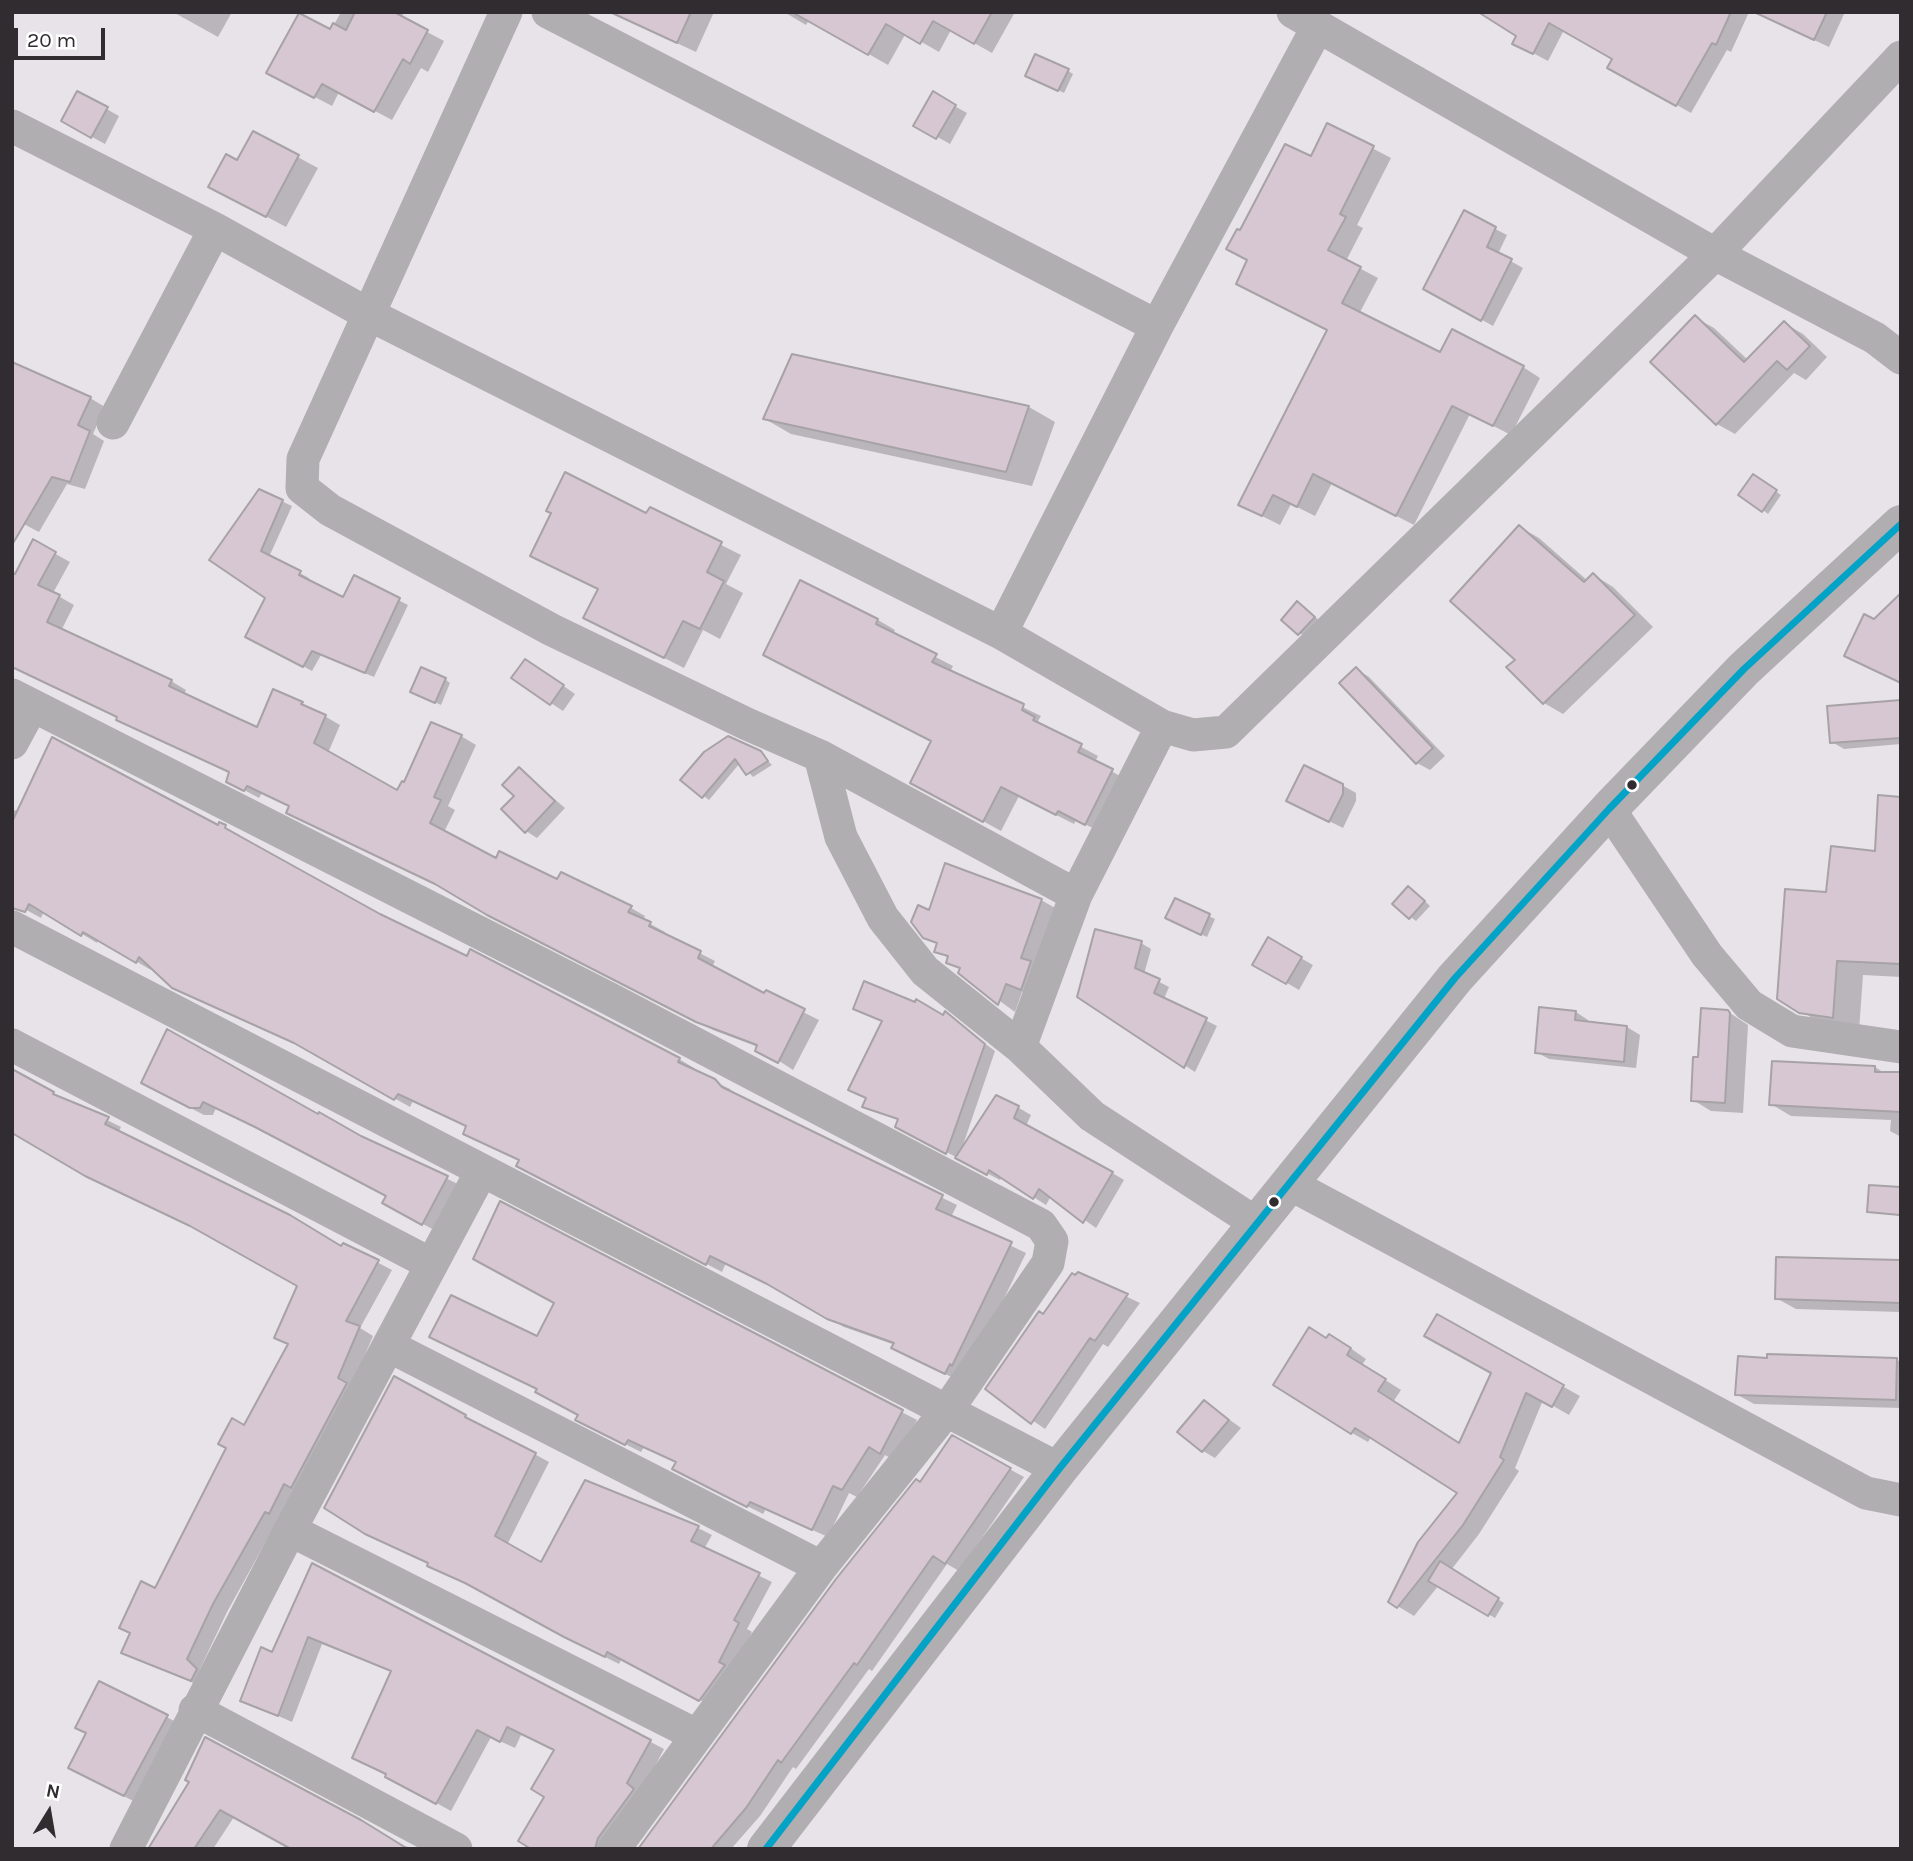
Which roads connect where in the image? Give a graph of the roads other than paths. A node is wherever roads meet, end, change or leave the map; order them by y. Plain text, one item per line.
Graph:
1 (506, 12) edge
2 (552, 13) edge
3 (1306, 19) edge
4 (1901, 57) edge
5 (12, 126) edge
6 (215, 229) junction
7 (1715, 254) junction
8 (368, 314) junction
9 (1157, 326) junction
10 (1901, 358) edge
11 (113, 423) dead end
12 (1901, 524) edge
13 (1001, 633) junction
14 (22, 701) edge
15 (1162, 726) junction
16 (12, 743) edge
17 (820, 756) junction
18 (1609, 809) junction
19 (1076, 895) junction
20 (12, 927) edge
21 (12, 1045) edge
22 (1020, 1047) junction
23 (1901, 1047) edge
24 (481, 1172) junction
25 (1288, 1183) junction
26 (1256, 1223) junction
27 (431, 1264) junction
28 (389, 1346) junction
29 (948, 1409) junction
30 (1059, 1469) junction
31 (1901, 1500) edge
32 (290, 1530) junction
33 (821, 1567) junction
34 (195, 1710) junction
35 (696, 1735) junction
36 (126, 1849) edge
37 (456, 1849) edge
38 (614, 1849) edge
39 (766, 1849) edge

1 - 8 street
2 - 9 street
3 - 7 street
3 - 9 street
4 - 7 street
5 - 6 street
6 - 8 street
6 - 11 street
7 - 10 street
7 - 15 street
8 - 13 street
8 - 17 street
9 - 13 street
12 - 18 street
13 - 15 street
14 - 16 street
14 - 29 street
15 - 19 street
17 - 19 street
17 - 22 street
18 - 23 street
18 - 25 street
19 - 22 street
20 - 24 street
21 - 27 street
22 - 26 street
24 - 27 street
24 - 29 street
25 - 26 street
25 - 31 street
26 - 30 street
27 - 28 street
28 - 32 street
28 - 33 street
29 - 30 street
29 - 33 street
30 - 39 street
32 - 34 street
32 - 35 street
33 - 35 street
34 - 36 street
34 - 37 street
35 - 38 street

